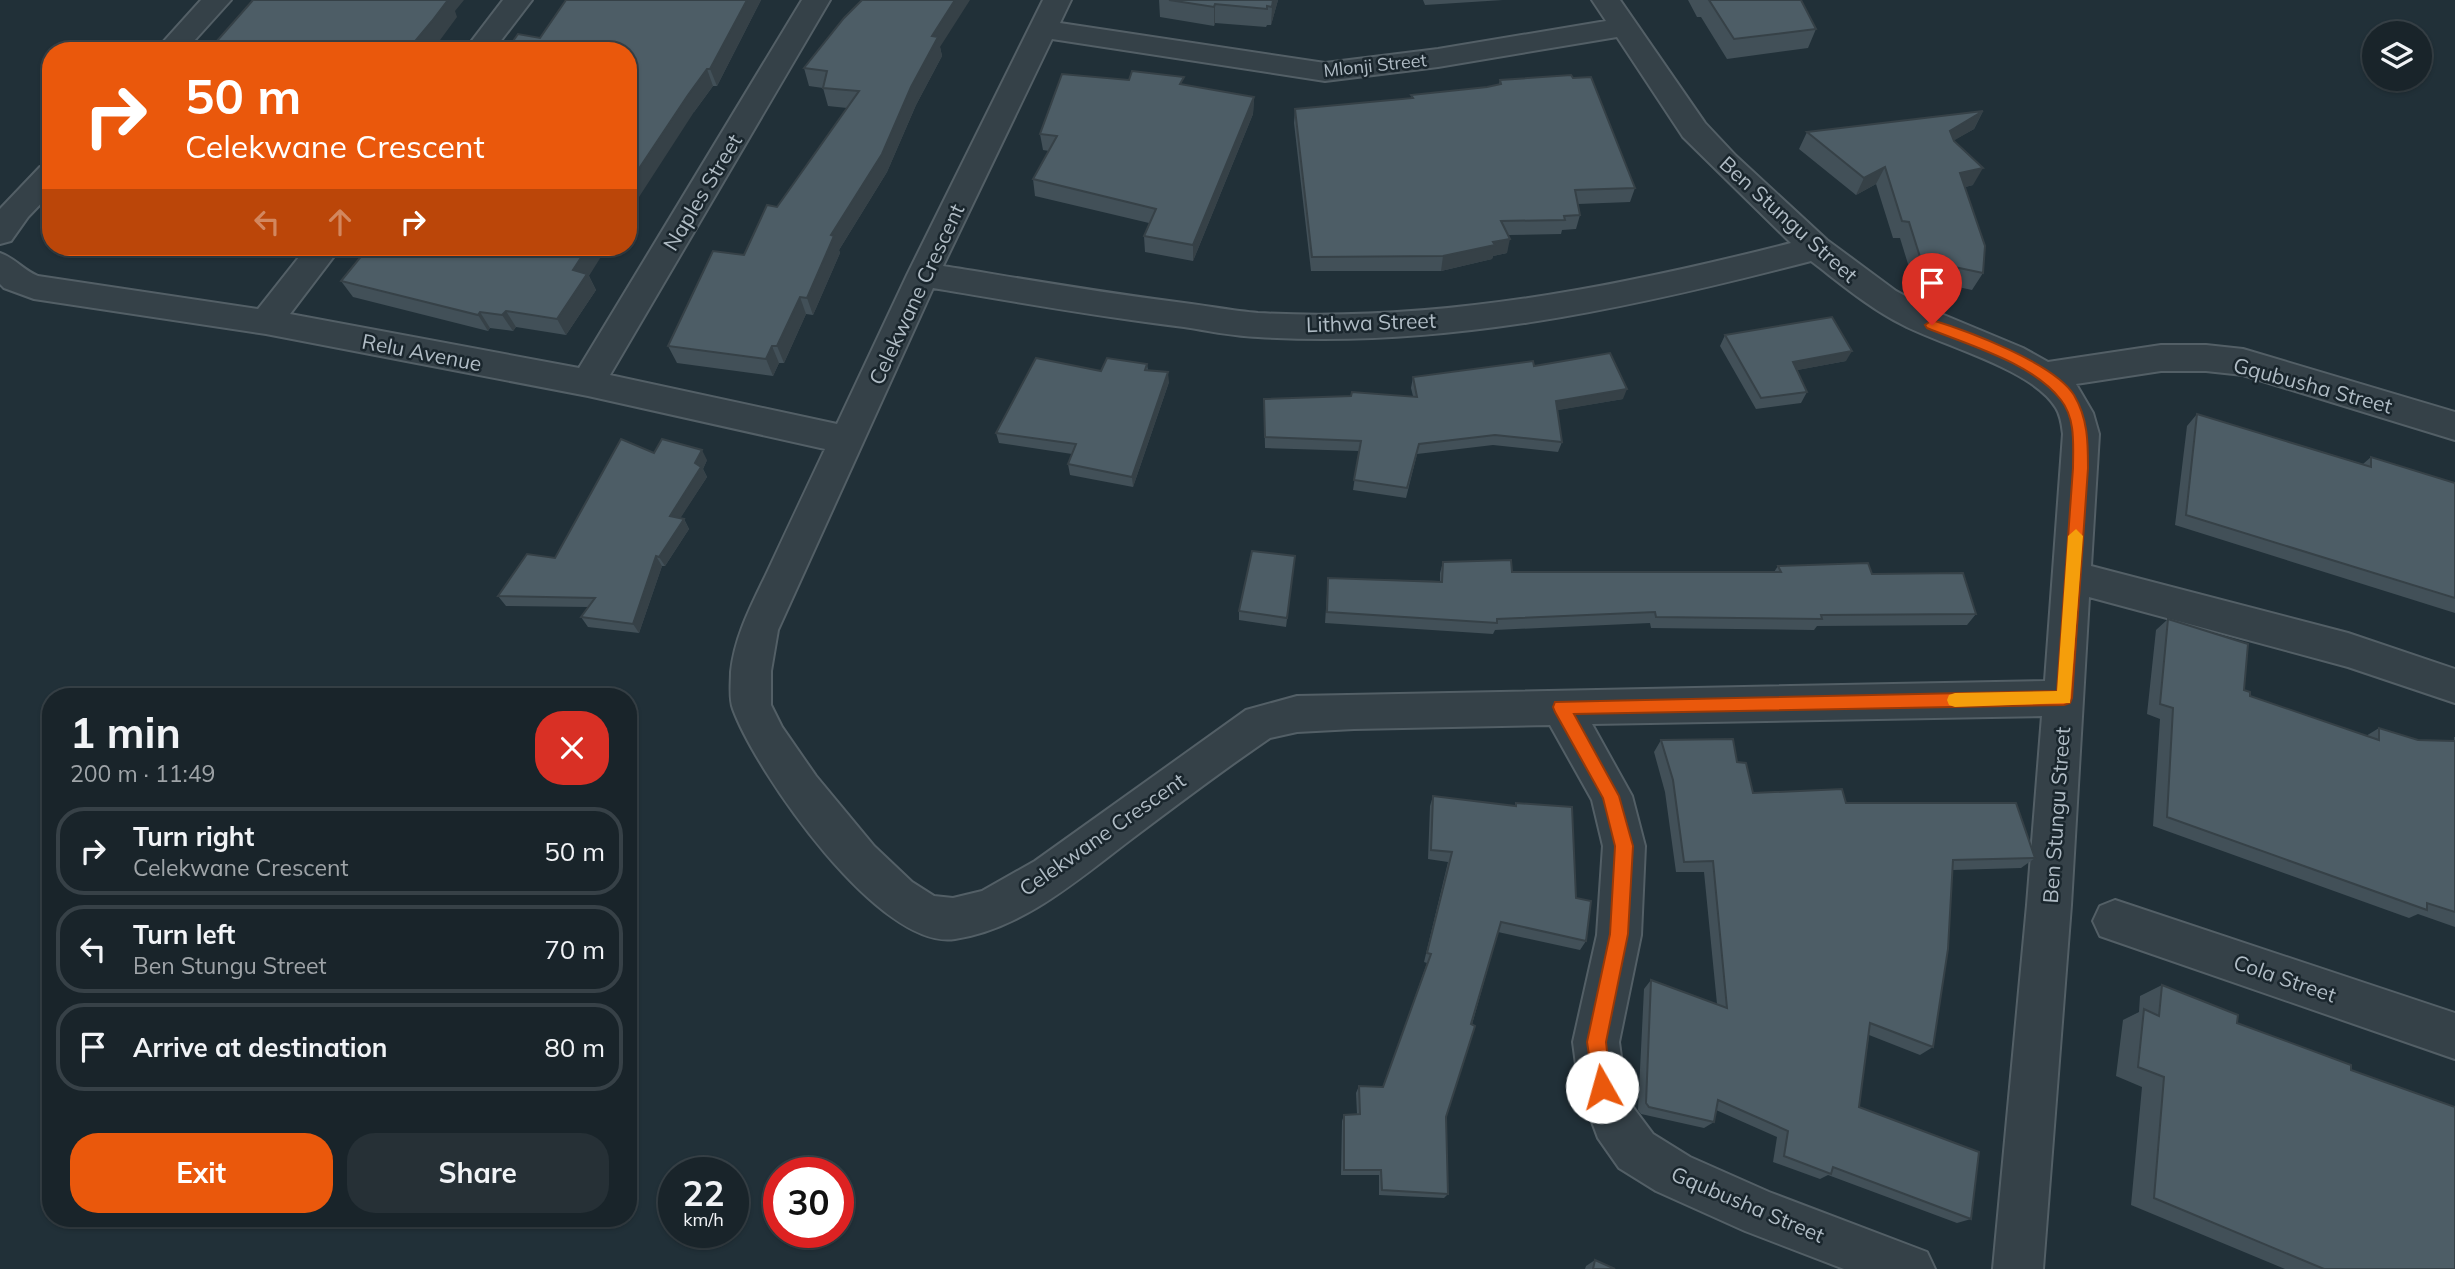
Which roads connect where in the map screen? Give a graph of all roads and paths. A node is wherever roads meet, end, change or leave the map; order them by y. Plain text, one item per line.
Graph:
1 (217, 0) edge
2 (518, 0) edge
3 (816, 0) edge
4 (1614, 13) edge
5 (1050, 15) edge
6 (177, 42) edge
7 (485, 42) edge
8 (42, 184) edge
9 (0, 233) edge
10 (1816, 248) junction
11 (318, 256) edge
12 (0, 265) edge
13 (923, 275) junction
14 (266, 322) junction
15 (2044, 376) junction
16 (588, 383) junction
17 (2455, 426) edge
18 (849, 440) junction
19 (2073, 577) junction
20 (2455, 686) edge
21 (2064, 698) junction
22 (1561, 707) junction
23 (2115, 921) dead end
24 (2455, 1036) edge
25 (1910, 1269) edge
26 (2018, 1269) edge

1 - 6 street
2 - 7 street
3 - 16 street, Naples Street
4 - 5 street, Mlonji Street
4 - 10 street, Ben Stungu Street
5 - 13 street, Celekwane Crescent
8 - 9 street
10 - 13 street, Lithwa Street
10 - 15 street, Ben Stungu Street
11 - 14 street
12 - 14 street, Relu Avenue
13 - 18 street, Celekwane Crescent
14 - 16 street, Relu Avenue
15 - 17 street, Gqubusha Street
15 - 19 street, Ben Stungu Street
16 - 18 street, Relu Avenue
18 - 22 street, Celekwane Crescent
19 - 20 street
19 - 21 street, Ben Stungu Street
21 - 22 street, Celekwane Crescent
21 - 26 street, Ben Stungu Street
22 - 25 street, Gqubusha Street
23 - 24 street, Cola Street

